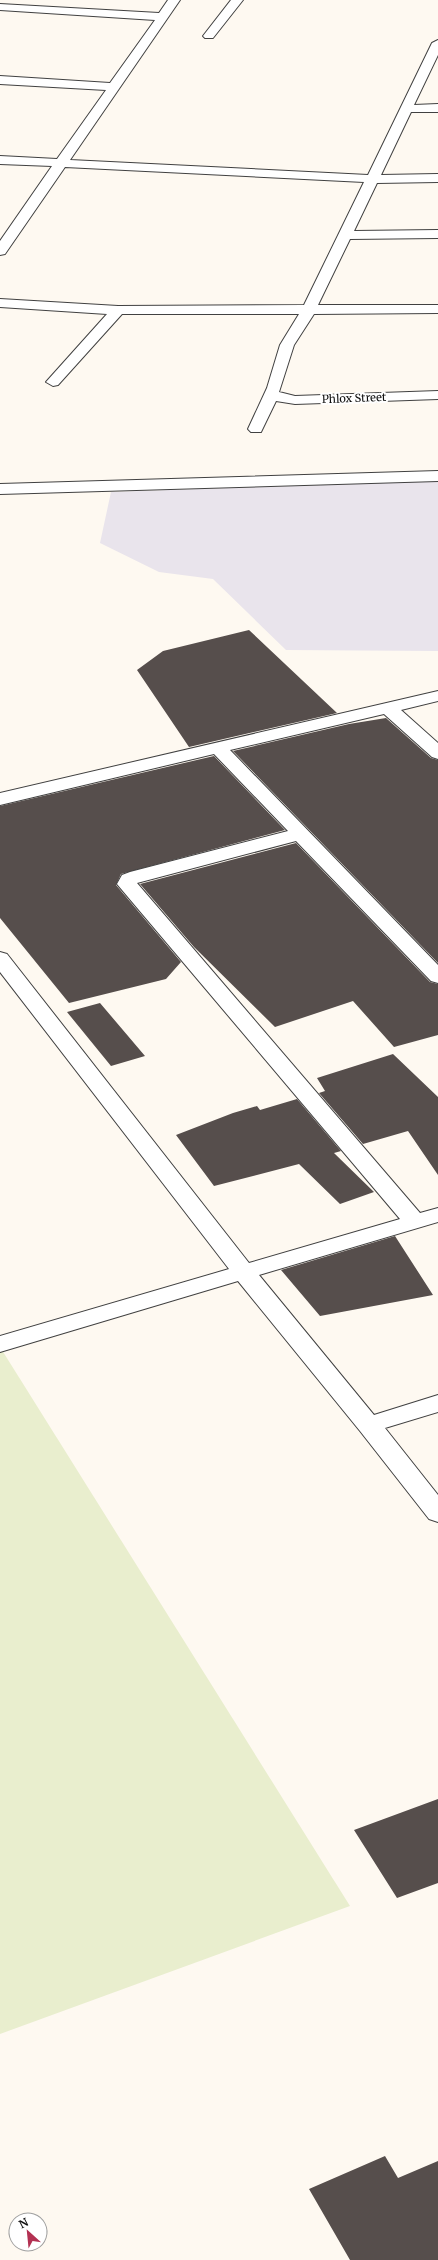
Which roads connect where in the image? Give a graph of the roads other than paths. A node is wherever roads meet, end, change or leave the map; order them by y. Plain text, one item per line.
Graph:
1 (174, 0) edge
2 (237, 0) edge
3 (0, 7) edge
4 (162, 17) junction
5 (209, 36) dead end
6 (436, 49) edge
7 (0, 80) edge
8 (115, 87) junction
9 (406, 108) junction
10 (438, 108) edge
11 (0, 160) edge
12 (61, 165) junction
13 (438, 178) edge
14 (374, 179) junction
15 (0, 228) edge
16 (15, 228) junction
17 (438, 234) edge
18 (345, 235) junction
19 (0, 252) edge
20 (0, 303) edge
21 (310, 308) junction
22 (438, 308) edge
23 (118, 310) junction
24 (53, 382) dead end
25 (270, 395) junction
26 (438, 395) edge
27 (256, 429) dead end
28 (438, 476) edge
29 (0, 490) edge
30 (438, 696) edge
31 (388, 708) junction
32 (218, 748) junction
33 (438, 753) edge
34 (0, 799) edge
35 (300, 834) junction
36 (0, 958) edge
37 (438, 977) edge
38 (438, 1215) edge
39 (414, 1222) junction
40 (244, 1273) junction
41 (0, 1344) edge
42 (438, 1403) edge
43 (369, 1425) junction
44 (438, 1513) edge

1 - 4 street
2 - 5 street
3 - 4 street
4 - 8 street
6 - 9 street
7 - 8 street
8 - 12 street
9 - 10 street
9 - 14 street
11 - 12 street
12 - 14 street
12 - 16 street
13 - 14 street
14 - 18 street
15 - 16 street
16 - 19 street
17 - 18 street
18 - 21 street
20 - 23 street
21 - 22 street
21 - 23 street
21 - 25 street
23 - 24 street
25 - 26 street, Phlox Street
25 - 27 street
28 - 29 street
30 - 31 street
31 - 32 street
31 - 33 street
32 - 34 street
32 - 35 street
35 - 37 street
35 - 39 street
36 - 40 street
38 - 39 street
39 - 40 street
40 - 41 street
40 - 43 street
42 - 43 street
43 - 44 street

